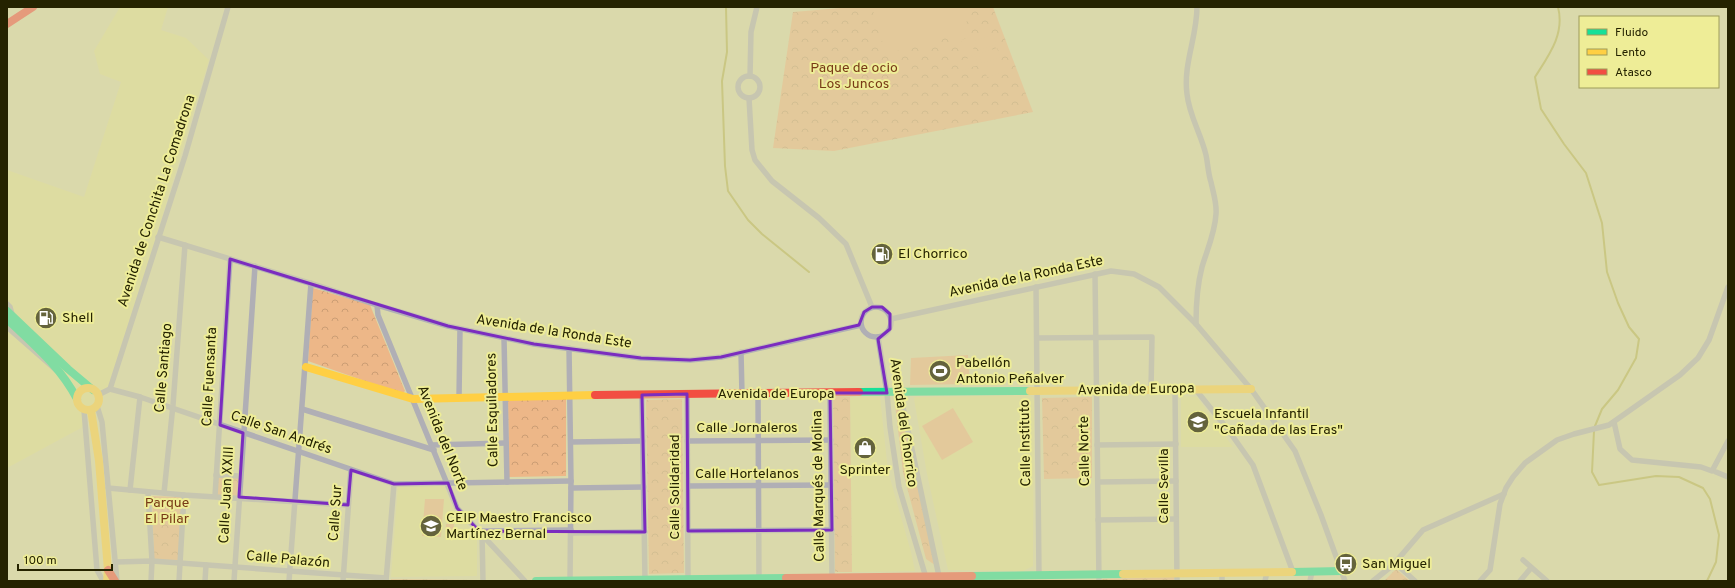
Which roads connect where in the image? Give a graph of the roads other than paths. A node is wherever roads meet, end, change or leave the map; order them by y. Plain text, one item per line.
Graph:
1 (33, 7) edge
2 (228, 7) edge
3 (757, 7) edge
4 (1197, 7) edge
5 (7, 24) edge
6 (750, 76) junction
7 (749, 98) junction
8 (158, 237) junction
9 (185, 245) junction
10 (230, 258) junction
11 (255, 266) junction
12 (1095, 274) junction
13 (311, 283) junction
14 (1036, 287) junction
15 (1728, 287) edge
16 (7, 304) edge
17 (377, 306) junction
18 (872, 307) junction
19 (9, 316) edge
20 (891, 319) junction
21 (1196, 324) junction
22 (861, 325) junction
23 (7, 327) edge
24 (460, 329) junction
25 (878, 337) junction
26 (504, 338) junction
27 (1037, 338) junction
28 (1096, 338) junction
29 (569, 348) junction
30 (741, 352) junction
31 (306, 367) junction
32 (64, 375) junction
33 (110, 389) junction
34 (1251, 389) junction
35 (1152, 390) junction
36 (1175, 390) junction
37 (1196, 390) junction
38 (1038, 391) junction
39 (1097, 391) junction
40 (96, 392) junction
41 (830, 393) junction
42 (887, 393) junction
43 (900, 393) junction
44 (687, 394) junction
45 (742, 394) junction
46 (758, 394) junction
47 (570, 395) junction
48 (642, 395) junction
49 (140, 397) junction
50 (505, 397) junction
51 (459, 398) junction
52 (77, 399) junction
53 (413, 399) junction
54 (173, 408) junction
55 (91, 409) junction
56 (302, 409) junction
57 (1614, 422) junction
58 (220, 425) junction
59 (243, 433) junction
60 (687, 440) junction
61 (831, 440) junction
62 (643, 441) junction
63 (758, 441) junction
64 (1728, 441) edge
65 (570, 442) junction
66 (506, 443) junction
67 (1176, 444) junction
68 (1097, 445) junction
69 (433, 447) junction
70 (299, 452) junction
71 (351, 470) junction
72 (1716, 472) dead end
73 (216, 475) junction
74 (240, 476) junction
75 (1728, 477) edge
76 (571, 481) junction
77 (1176, 481) junction
78 (506, 482) junction
79 (1098, 482) junction
80 (448, 483) junction
81 (394, 484) junction
82 (758, 485) junction
83 (831, 485) junction
84 (688, 486) junction
85 (644, 487) junction
86 (108, 488) junction
87 (571, 488) junction
88 (130, 490) junction
89 (148, 492) junction
90 (164, 493) junction
91 (1504, 494) junction
92 (184, 495) junction
93 (215, 496) junction
94 (239, 497) junction
95 (295, 502) junction
96 (348, 505) junction
97 (1176, 519) junction
98 (1098, 520) junction
99 (832, 530) junction
100 (571, 531) junction
101 (688, 531) junction
102 (758, 531) junction
103 (644, 532) junction
104 (481, 533) junction
105 (1523, 560) dead end
106 (152, 561) junction
107 (116, 562) junction
108 (1395, 562) junction
109 (180, 563) junction
110 (206, 565) junction
111 (235, 567) junction
112 (1531, 568) junction
113 (108, 570) junction
114 (1342, 571) junction
115 (290, 572) junction
116 (1267, 572) junction
117 (1293, 572) junction
118 (1312, 572) junction
119 (1039, 575) junction
120 (1177, 577) edge
121 (1222, 577) edge
122 (832, 578) junction
123 (1099, 578) edge
124 (343, 579) edge
125 (688, 579) junction
126 (926, 579) edge
127 (939, 579) edge
128 (386, 580) edge
129 (613, 580) edge
130 (650, 580) edge
131 (759, 580) edge
132 (103, 581) edge
133 (108, 581) edge
134 (116, 581) edge
135 (151, 581) edge
136 (179, 581) edge
137 (206, 581) edge
138 (234, 581) edge
139 (289, 581) edge
140 (483, 581) edge
141 (525, 581) edge
142 (536, 581) edge
143 (570, 581) edge
144 (1265, 581) edge
145 (1310, 581) edge
146 (1345, 581) edge
147 (1374, 581) edge
148 (1415, 581) edge
149 (1480, 581) edge
150 (1520, 581) edge
151 (1547, 581) edge

1 - 5 main road
2 - 8 street, Avenida de Conchita La Comadrona
3 - 6 street
4 - 21 street
6 - 7 street
6 - 7 street
7 - 18 street
8 - 9 street, Avenida de la Ronda Este
8 - 33 street, Avenida de Conchita La Comadrona
9 - 10 street, Avenida de la Ronda Este
9 - 54 street, Calle Santiago
10 - 11 street, Avenida de la Ronda Este
10 - 58 street, Calle Fuensanta
11 - 13 street, Avenida de la Ronda Este
11 - 59 street, Calle Juan XXIII
12 - 14 street, Avenida de la Ronda Este
12 - 21 street, Avenida de la Ronda Este
12 - 28 street, Calle Norte
13 - 17 street, Avenida de la Ronda Este
13 - 31 street
14 - 20 street, Avenida de la Ronda Este
14 - 27 street, Calle Instituto
15 - 57 street
16 - 19 street
17 - 24 street, Avenida de la Ronda Este
17 - 53 street, Avenida del Norte
18 - 20 street
18 - 22 street
19 - 32 main road
19 - 40 main road
20 - 25 street
21 - 34 street, Avenida de la Ronda Este
22 - 25 street
22 - 30 street, Avenida de la Ronda Este
23 - 32 street
24 - 26 street, Avenida de la Ronda Este
24 - 51 street
25 - 42 street, Avenida del Chorrico
26 - 29 street, Avenida de la Ronda Este
26 - 50 street, Calle Esquiladores
27 - 28 street
27 - 38 street, Calle Instituto
28 - 35 street
28 - 39 street, Calle Norte
29 - 30 street, Avenida de la Ronda Este
29 - 47 street
30 - 45 street
31 - 53 main road, Avenida de Europa
31 - 56 street
32 - 52 main road
33 - 40 street
33 - 49 street, Calle San Andrés
34 - 37 main road, Avenida de Europa
34 - 114 street, Avenida de la Ronda Este
35 - 36 main road, Avenida de Europa
35 - 39 main road, Avenida de Europa
36 - 37 main road, Avenida de Europa
36 - 67 street, Calle Sevilla
37 - 117 street
38 - 39 main road, Avenida de Europa
38 - 43 main road, Avenida de Europa
38 - 119 street, Calle Instituto
39 - 68 street, Calle Norte
40 - 52 main road
40 - 55 main road
41 - 42 main road, Avenida de Europa
41 - 46 main road, Avenida de Europa
41 - 61 street, Calle Marqués de Molina
42 - 43 main road, Avenida de Europa
42 - 126 street, Avenida del Chorrico
43 - 127 street, Avenida del Chorrico
44 - 45 main road, Avenida de Europa
44 - 48 main road, Avenida de Europa
44 - 60 street, Calle Solidaridad
45 - 46 main road, Avenida de Europa
46 - 63 street
47 - 48 main road, Avenida de Europa
47 - 50 main road, Avenida de Europa
47 - 65 street
48 - 62 street
49 - 54 street, Calle San Andrés
49 - 88 street
50 - 51 main road, Avenida de Europa
50 - 66 street, Calle Esquiladores
51 - 53 main road, Avenida de Europa
52 - 55 main road
53 - 69 street, Avenida del Norte
54 - 58 street, Calle San Andrés
54 - 90 street, Calle Santiago
55 - 86 street
55 - 113 main road
55 - 132 street
56 - 69 street
56 - 70 street
57 - 64 street
57 - 91 street
58 - 59 street, Calle San Andrés
58 - 73 street, Calle Fuensanta
59 - 70 street, Calle San Andrés
59 - 74 street, Calle Juan XXIII
60 - 63 street, Calle Jornaleros
60 - 84 street, Calle Solidaridad
61 - 63 street, Calle Jornaleros
61 - 83 street, Calle Marqués de Molina
62 - 65 street
62 - 85 street
63 - 82 street
65 - 76 street
66 - 69 street
66 - 78 street, Calle Esquiladores
67 - 68 street
67 - 77 street, Calle Sevilla
68 - 79 street, Calle Norte
69 - 80 street, Avenida del Norte
70 - 71 street, Calle San Andrés
70 - 95 street
71 - 81 street, Calle San Andrés
71 - 96 street, Calle Sur
72 - 75 street
73 - 74 street
73 - 93 street, Calle Fuensanta
74 - 94 street, Calle Juan XXIII
76 - 78 street, Calle San Andrés
76 - 87 street
77 - 79 street
77 - 97 street, Calle Sevilla
78 - 80 street, Calle San Andrés
79 - 98 street, Calle Norte
80 - 81 street, Calle San Andrés
80 - 104 street, Avenida del Norte
81 - 128 street
82 - 83 street, Calle Hortelanos
82 - 84 street, Calle Hortelanos
82 - 102 street
83 - 99 street, Calle Marqués de Molina
84 - 101 street, Calle Solidaridad
85 - 87 street
85 - 103 street
86 - 88 street
86 - 107 street
87 - 100 street
88 - 89 street
89 - 90 street
89 - 106 street
90 - 92 street
91 - 108 street
91 - 149 street
92 - 93 street
92 - 109 street
93 - 94 street
94 - 95 street
94 - 111 street, Calle Juan XXIII
95 - 96 street
95 - 115 street
96 - 124 street, Calle Sur
97 - 98 street
97 - 120 street, Calle Sevilla
98 - 123 street, Calle Norte
99 - 102 street
99 - 122 street, Calle Marqués de Molina
100 - 103 street
100 - 104 street
100 - 143 street
101 - 102 street
101 - 125 street, Calle Solidaridad
102 - 131 street
103 - 130 street
104 - 140 street
104 - 141 street, Avenida del Norte
105 - 112 street
106 - 107 street, Calle Palazón
106 - 109 street, Calle Palazón
106 - 135 street
107 - 134 street
108 - 147 street
108 - 148 street
109 - 110 street, Calle Palazón
109 - 136 street
110 - 111 street, Calle Palazón
110 - 137 street
111 - 115 street, Calle Palazón
111 - 138 street, Calle Juan XXIII
112 - 150 street
112 - 151 street
113 - 133 main road
113 - 134 main road
114 - 118 main road
114 - 146 street, Avenida de la Ronda Este
115 - 124 street, Calle Palazón
115 - 139 street
116 - 117 main road
116 - 121 main road
116 - 144 street
117 - 118 main road
118 - 145 street
119 - 123 main road
119 - 127 main road
120 - 121 main road
120 - 123 main road
122 - 126 main road
122 - 131 main road
124 - 128 street, Calle Palazón
125 - 130 main road
125 - 131 main road
126 - 127 main road
129 - 130 main road
129 - 143 main road
142 - 143 main road

